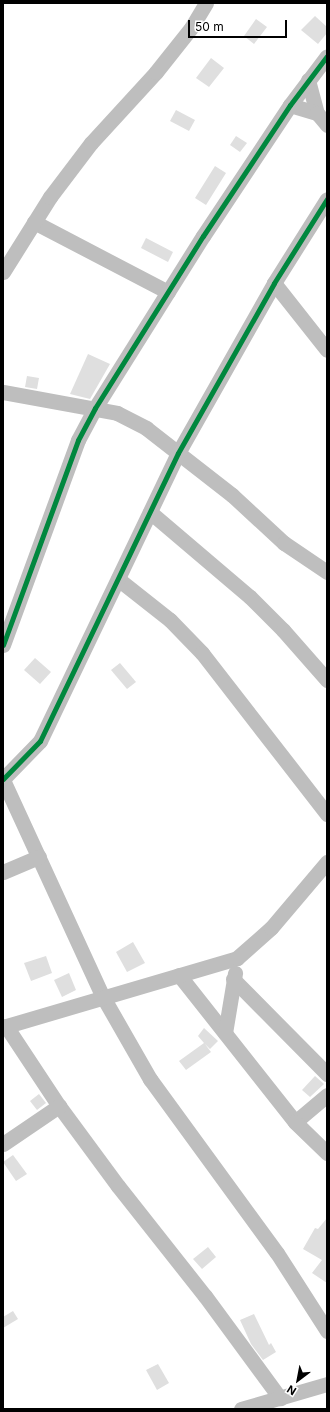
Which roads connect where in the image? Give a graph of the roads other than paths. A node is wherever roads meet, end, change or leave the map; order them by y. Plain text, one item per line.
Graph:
1 (206, 3) edge
2 (327, 56) edge
3 (308, 80) junction
4 (290, 105) junction
5 (317, 113) junction
6 (327, 125) edge
7 (327, 199) edge
8 (34, 222) junction
9 (3, 272) edge
10 (274, 283) junction
11 (168, 292) junction
12 (327, 350) edge
13 (3, 392) edge
14 (95, 408) junction
15 (178, 453) junction
16 (150, 512) junction
17 (327, 572) edge
18 (118, 579) junction
19 (3, 645) edge
20 (327, 680) edge
21 (3, 779) edge
22 (327, 814) edge
23 (39, 857) junction
24 (326, 867) edge
25 (3, 872) edge
26 (237, 958) junction
27 (179, 975) junction
28 (234, 980) junction
29 (103, 997) junction
30 (5, 1026) edge
31 (225, 1033) junction
32 (327, 1074) edge
33 (327, 1095) edge
34 (59, 1106) junction
35 (295, 1122) junction
36 (3, 1144) edge
37 (327, 1153) edge
38 (326, 1326) edge
39 (327, 1384) edge
40 (280, 1398) junction
41 (241, 1409) edge

1 - 8 street
2 - 3 street
3 - 4 street
3 - 5 street
4 - 5 street
4 - 11 street
5 - 6 street
7 - 10 street
8 - 9 street
8 - 11 street
10 - 12 street
10 - 15 street
11 - 14 street
13 - 14 street
14 - 15 street
14 - 19 street
15 - 16 street
15 - 17 street
16 - 18 street
16 - 20 street
18 - 21 street
18 - 22 street
21 - 23 street
23 - 25 street
23 - 29 street
24 - 26 street
26 - 27 street
26 - 28 street
27 - 29 street
27 - 31 street
28 - 31 street
28 - 32 street
29 - 30 street
29 - 38 street
30 - 34 street
31 - 35 street
33 - 35 street
34 - 36 street
34 - 40 street
35 - 37 street
39 - 40 street
40 - 41 street

